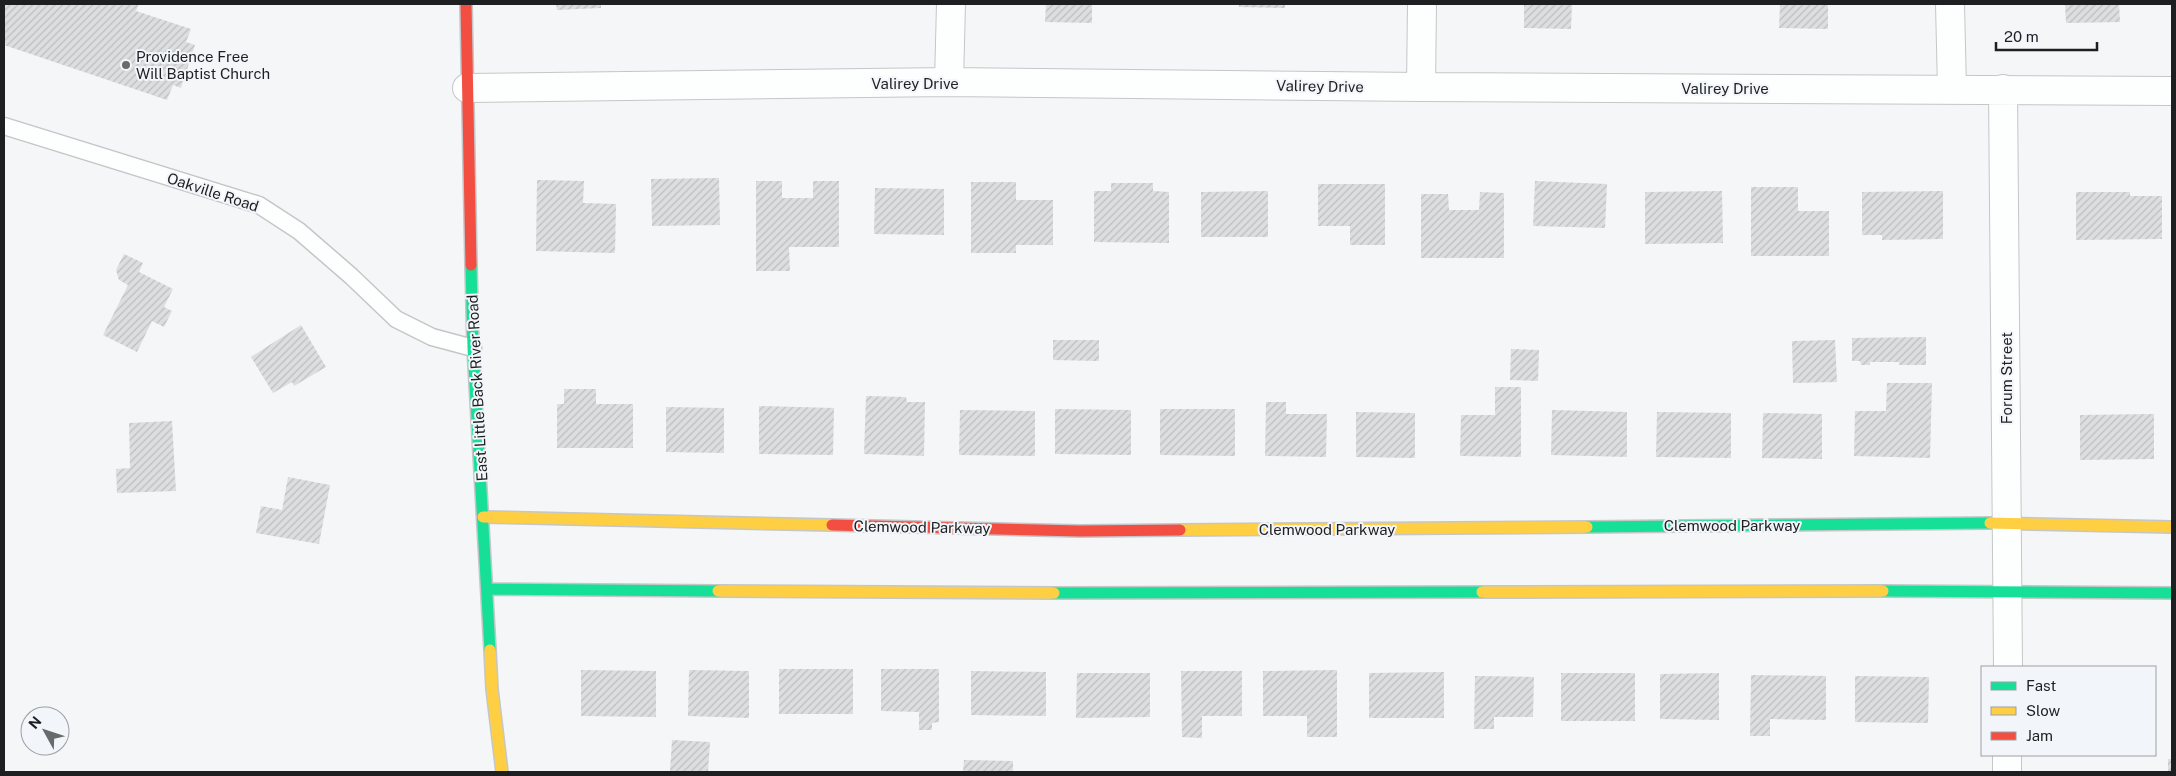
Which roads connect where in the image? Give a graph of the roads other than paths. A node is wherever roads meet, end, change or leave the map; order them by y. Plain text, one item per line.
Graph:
1 (466, 4) edge
2 (951, 4) edge
3 (1422, 4) edge
4 (1950, 4) edge
5 (949, 82) junction
6 (1421, 87) junction
7 (467, 88) junction
8 (1952, 89) junction
9 (2003, 90) junction
10 (2172, 91) edge
11 (4, 126) edge
12 (473, 348) junction
13 (483, 517) junction
14 (2007, 523) junction
15 (2172, 526) edge
16 (487, 589) junction
17 (2008, 591) junction
18 (2172, 593) edge
19 (2008, 666) edge
20 (2007, 756) edge
21 (502, 772) edge
22 (2007, 772) edge

1 - 7 street, East Little Back River Road
2 - 5 street
3 - 6 street
4 - 8 street
5 - 6 street, Valirey Drive
5 - 7 street, Valirey Drive
6 - 8 street, Valirey Drive
7 - 12 street, East Little Back River Road
8 - 9 street, Valirey Drive
9 - 10 street, Valirey Drive
9 - 14 street, Forum Street
11 - 12 lane, Oakville Road
12 - 13 street, East Little Back River Road
13 - 14 street, Clemwood Parkway
13 - 16 street, East Little Back River Road
14 - 15 street, Clemwood Parkway
14 - 17 street, Forum Street
16 - 17 street
16 - 21 street, East Little Back River Road
17 - 18 street
17 - 19 street, Forum Street
20 - 22 street

